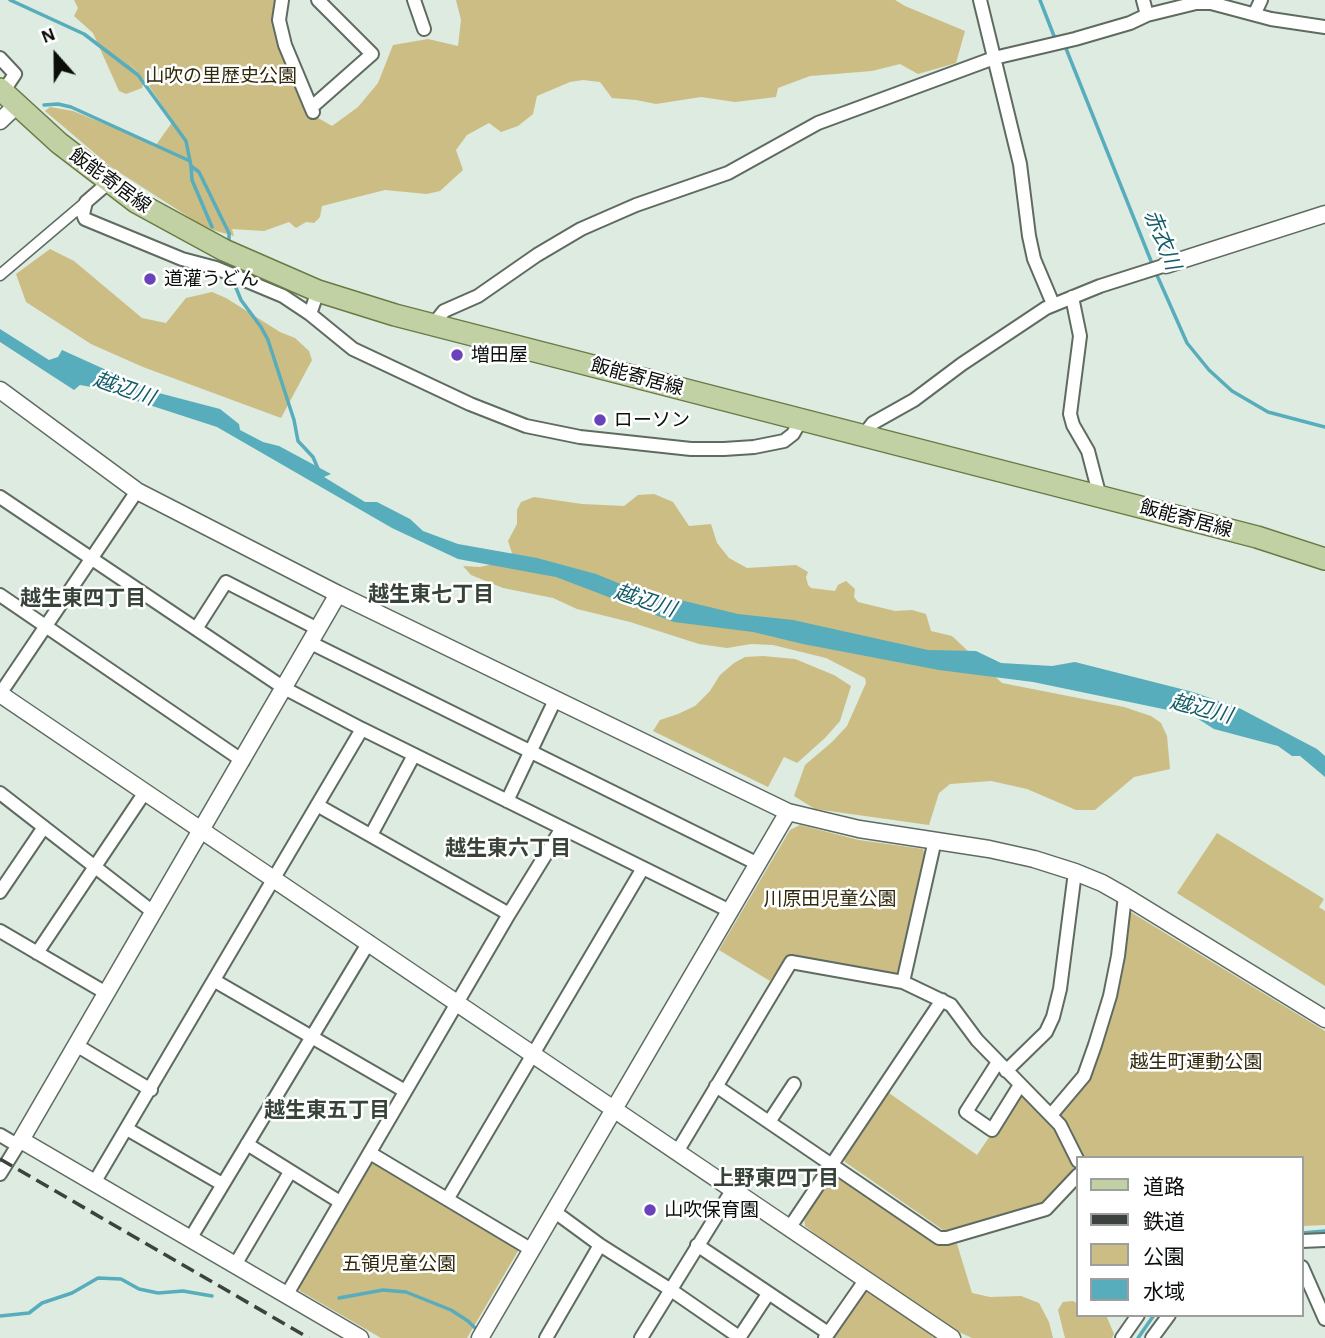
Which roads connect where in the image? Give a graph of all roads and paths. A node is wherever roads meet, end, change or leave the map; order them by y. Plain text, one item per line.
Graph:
1 (282, 0) edge
2 (318, 0) edge
3 (414, 0) edge
4 (980, 0) edge
5 (1143, 0) edge
6 (1261, 0) edge
7 (1255, 13) junction
8 (1147, 15) junction
9 (1325, 27) edge
10 (424, 29) dead end
11 (0, 58) edge
12 (994, 58) junction
13 (6, 95) edge
14 (0, 121) edge
15 (108, 183) junction
16 (86, 202) junction
17 (1325, 214) edge
18 (1166, 265) joint
19 (0, 275) edge
20 (318, 291) junction
21 (1072, 297) junction
22 (1054, 304) junction
23 (310, 314) junction
24 (433, 325) junction
25 (0, 390) edge
26 (801, 420) junction
27 (863, 436) junction
28 (137, 491) junction
29 (0, 497) edge
30 (1100, 497) junction
31 (91, 558) junction
32 (1325, 559) edge
33 (338, 594) junction
34 (0, 595) edge
35 (46, 626) junction
36 (196, 629) junction
37 (315, 636) junction
38 (284, 688) junction
39 (0, 694) edge
40 (555, 700) junction
41 (362, 729) junction
42 (530, 752) junction
43 (414, 755) junction
44 (243, 761) junction
45 (145, 792) junction
46 (0, 793) edge
47 (506, 801) junction
48 (317, 805) junction
49 (788, 812) junction
50 (44, 827) junction
51 (562, 828) junction
52 (200, 831) junction
53 (371, 835) junction
54 (935, 840) junction
55 (758, 864) junction
56 (95, 866) junction
57 (643, 868) junction
58 (1075, 872) junction
59 (274, 879) junction
60 (0, 892) edge
61 (1125, 896) junction
62 (730, 911) junction
63 (153, 912) junction
64 (509, 914) junction
65 (0, 930) edge
66 (369, 942) junction
67 (37, 953) junction
68 (215, 981) junction
69 (903, 982) junction
70 (106, 993) junction
71 (942, 1000) junction
72 (458, 1002) junction
73 (1325, 1019) edge
74 (311, 1036) junction
75 (76, 1045) junction
76 (532, 1054) junction
77 (1002, 1067) junction
78 (794, 1084) dead end
79 (1020, 1085) junction
80 (716, 1086) junction
81 (151, 1090) junction
82 (405, 1091) junction
83 (614, 1109) junction
84 (1051, 1115) junction
85 (769, 1122) junction
86 (127, 1129) junction
87 (0, 1135) edge
88 (19, 1143) junction
89 (247, 1144) junction
90 (677, 1152) junction
91 (370, 1153) junction
92 (1076, 1157) edge
93 (832, 1164) junction
94 (290, 1172) junction
95 (0, 1174) edge
96 (1076, 1177) edge
97 (94, 1183) junction
98 (222, 1184) junction
99 (733, 1189) junction
100 (448, 1198) junction
101 (341, 1202) junction
102 (555, 1212) junction
103 (790, 1227) junction
104 (190, 1239) junction
105 (1325, 1240) edge
106 (1304, 1241) edge
107 (600, 1245) junction
108 (697, 1245) junction
109 (532, 1250) junction
110 (235, 1265) junction
111 (1304, 1271) edge
112 (866, 1279) junction
113 (671, 1290) junction
114 (287, 1294) junction
115 (768, 1294) junction
116 (1325, 1316) edge
117 (1137, 1317) edge
118 (1168, 1317) edge
119 (827, 1336) edge
120 (360, 1338) edge
121 (480, 1338) edge
122 (546, 1338) edge
123 (640, 1338) edge
124 (739, 1338) edge
125 (952, 1338) edge
126 (1122, 1338) edge
127 (1152, 1338) edge

1 - 2 street
3 - 10 street
4 - 12 street
5 - 8 street
6 - 7 street
7 - 8 street
7 - 9 street
8 - 12 street
11 - 13 street
12 - 22 street
12 - 24 street
13 - 14 street
13 - 15 main road, 飯能寄居線
15 - 16 street
15 - 20 main road, 飯能寄居線
16 - 19 street
16 - 23 street
17 - 18 street
18 - 21 street
20 - 23 street
20 - 24 main road, 飯能寄居線
21 - 22 street
21 - 30 street
22 - 27 street
23 - 26 street
24 - 26 main road, 飯能寄居線
25 - 28 street
26 - 27 main road, 飯能寄居線
27 - 30 main road, 飯能寄居線
28 - 31 street
28 - 33 street
29 - 31 street
30 - 32 main road, 飯能寄居線
31 - 35 street
31 - 36 street
33 - 37 street
33 - 40 street
34 - 35 street
35 - 39 street
35 - 44 street
36 - 37 street
36 - 38 street
37 - 38 street
37 - 42 street
38 - 41 street
38 - 44 street
39 - 45 street
40 - 42 street
40 - 49 street
41 - 43 street
41 - 48 street
42 - 47 street
42 - 55 street
43 - 47 street
43 - 53 street
44 - 52 street
45 - 52 street
45 - 56 street
46 - 50 street
47 - 51 street
48 - 53 street
48 - 59 street
49 - 54 street
49 - 55 street
50 - 56 street
50 - 60 street
51 - 57 street
51 - 64 street
52 - 59 street
52 - 63 street
53 - 64 street
54 - 58 street
54 - 69 street
55 - 62 street
56 - 63 street
56 - 67 street
57 - 62 street
57 - 76 street
58 - 61 street
58 - 77 street
59 - 66 street
59 - 68 street
61 - 73 street
61 - 84 street
62 - 83 street
63 - 70 street
64 - 72 street
65 - 67 street
66 - 72 street
66 - 74 street
67 - 70 street
68 - 74 street
68 - 81 street
69 - 71 street
69 - 80 street
70 - 75 street
71 - 77 street
71 - 93 street
72 - 76 street
72 - 82 street
74 - 82 street
74 - 89 street
75 - 81 street
75 - 88 street
76 - 83 street
76 - 100 street
77 - 79 street
77 - 79 street
78 - 85 street
79 - 84 street
80 - 85 street
80 - 90 street
81 - 86 street
82 - 91 street
83 - 90 street
83 - 102 street
84 - 92 street
85 - 93 street
86 - 97 street
86 - 98 street
87 - 88 street
88 - 95 street
88 - 97 street
89 - 94 street
89 - 98 street
90 - 99 street
91 - 100 street
91 - 101 street
93 - 96 street
93 - 103 street
94 - 101 street
94 - 110 street
97 - 104 street
98 - 104 street
99 - 103 street
99 - 108 street
100 - 109 street
101 - 114 street
102 - 107 street
102 - 109 street
103 - 112 street
104 - 110 street
105 - 106 street
107 - 113 street
107 - 122 street
108 - 113 street
108 - 115 street
109 - 121 street
110 - 114 street
111 - 116 street
112 - 119 street
112 - 125 street
113 - 123 street
113 - 124 street
114 - 120 street
115 - 119 street
115 - 124 street
117 - 126 street
118 - 127 street

